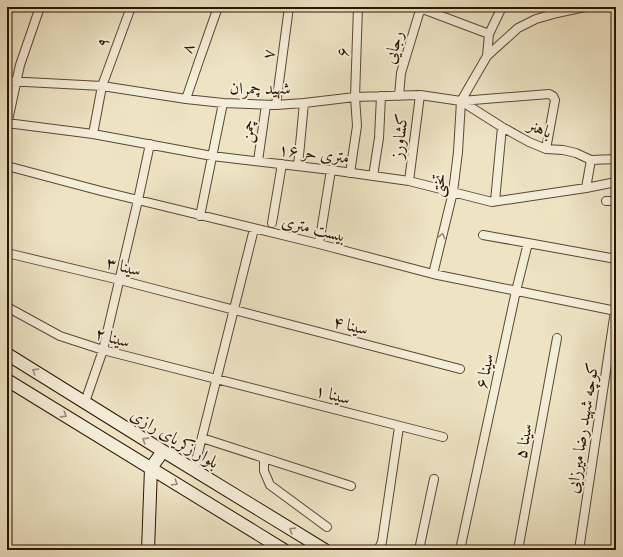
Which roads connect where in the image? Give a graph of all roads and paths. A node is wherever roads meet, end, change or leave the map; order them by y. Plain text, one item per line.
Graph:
1 (40, 7) edge
2 (131, 7) edge
3 (218, 7) edge
4 (290, 7) edge
5 (358, 7) edge
6 (502, 7) edge
7 (585, 7) edge
8 (420, 8) edge
9 (490, 34) junction
10 (487, 56) junction
11 (7, 81) edge
12 (16, 81) junction
13 (102, 86) junction
14 (420, 95) junction
15 (381, 96) junction
16 (399, 96) junction
17 (355, 97) junction
18 (186, 99) junction
19 (461, 100) junction
20 (223, 103) junction
21 (304, 103) junction
22 (266, 105) junction
23 (276, 105) junction
24 (7, 124) edge
25 (502, 127) junction
26 (93, 134) junction
27 (150, 144) junction
28 (546, 150) junction
29 (212, 156) junction
30 (616, 158) edge
31 (591, 160) junction
32 (258, 162) junction
33 (282, 164) junction
34 (7, 166) edge
35 (298, 166) junction
36 (331, 170) junction
37 (350, 172) junction
38 (373, 176) junction
39 (409, 181) junction
40 (616, 182) edge
41 (586, 188) junction
42 (453, 192) junction
43 (138, 200) junction
44 (606, 201) dead end
45 (616, 201) edge
46 (495, 202) junction
47 (200, 216) junction
48 (272, 223) dead end
49 (254, 229) junction
50 (483, 234) dead end
51 (528, 243) junction
52 (319, 244) junction
53 (7, 253) edge
54 (616, 259) edge
55 (433, 274) junction
56 (120, 280) junction
57 (516, 291) junction
58 (7, 308) edge
59 (234, 310) junction
60 (616, 311) edge
61 (557, 338) dead end
62 (103, 350) junction
63 (7, 354) edge
64 (460, 368) dead end
65 (216, 379) junction
66 (7, 380) edge
67 (84, 402) junction
68 (399, 427) junction
69 (443, 437) dead end
70 (202, 438) junction
71 (163, 451) junction
72 (264, 458) junction
73 (151, 468) junction
74 (194, 469) junction
75 (434, 479) dead end
76 (351, 486) dead end
77 (327, 526) dead end
78 (148, 550) edge
79 (284, 550) edge
80 (325, 550) edge
81 (378, 550) edge
82 (419, 550) edge
83 (460, 550) edge
84 (518, 550) edge
85 (579, 550) edge

1 - 12 street
2 - 13 street, ۹
3 - 18 street, ۸
4 - 23 street, ۷
5 - 17 street, ۶
6 - 9 street
7 - 10 street
8 - 9 street
8 - 16 street, رجایی
9 - 10 street
10 - 19 street
11 - 12 street, شهید چمران
12 - 13 street, شهید چمران
12 - 24 street
13 - 18 street, شهید چمران
13 - 26 street, ۹
14 - 16 street, شهید چمران
14 - 19 street, شهید چمران
14 - 39 street, کشاورز
15 - 16 street, شهید چمران
15 - 17 street, شهید چمران
15 - 38 street
17 - 21 street, شهید چمران
17 - 37 street, ۶
18 - 20 street, شهید چمران
19 - 25 street, باهنر
19 - 28 street, شهید چمران
19 - 42 street, تختی
20 - 22 street, شهید چمران
20 - 29 street
21 - 23 street, شهید چمران
21 - 35 street
22 - 23 street, شهید چمران
22 - 32 street, چمن
24 - 26 street, ۱۶ متری حر
25 - 28 street, باهنر
25 - 46 street
26 - 27 street, ۱۶ متری حر
27 - 29 street, ۱۶ متری حر
27 - 43 street
28 - 31 street, باهنر
29 - 32 street, ۱۶ متری حر
29 - 47 street
30 - 31 street, باهنر
31 - 41 street
32 - 33 street, ۱۶ متری حر
33 - 35 street, ۱۶ متری حر
33 - 48 street
34 - 43 street, بیست متری
35 - 36 street, ۱۶ متری حر
36 - 37 street, ۱۶ متری حر
36 - 52 street
37 - 38 street, ۱۶ متری حر
38 - 39 street, ۱۶ متری حر
39 - 42 street, ۱۶ متری حر
40 - 41 street, ۱۶ متری حر
41 - 46 street, ۱۶ متری حر
42 - 46 street, ۱۶ متری حر
55 -> 42 street, تختی
43 - 47 street, بیست متری
43 - 56 street
44 - 45 street
47 - 49 street, بیست متری
49 - 52 street, بیست متری
49 - 59 street
50 - 51 street
51 - 54 street
51 - 57 street, سینا ۶
52 - 55 street, بیست متری
53 - 56 street, سینا ۳
55 - 57 street, بیست متری
56 - 59 street, سینا ۳
56 - 62 street
57 - 60 street, بیست متری
57 - 83 street, سینا ۶
58 - 62 street, سینا ۲
59 - 64 street, سینا ۴
59 - 65 street
60 - 85 street, کوچه شهید رضا میرزایی
61 - 84 street, سینا ۵
62 - 65 street, سینا ۲
62 - 67 street
67 -> 63 main road, بلوار زکریای رازی
65 - 68 street, ۱ سینا
65 - 70 street
66 -> 73 main road
71 -> 67 main road, بلوار زکریای رازی
68 - 69 street, ۱ سینا
68 - 81 street
70 - 72 street
70 - 74 street
71 - 73 main road
71 - 74 main road, بلوار زکریای رازی
72 - 76 street
72 - 77 street
73 - 78 main road
73 -> 79 main road
80 -> 74 main road, بلوار زکریای رازی
75 - 82 street

